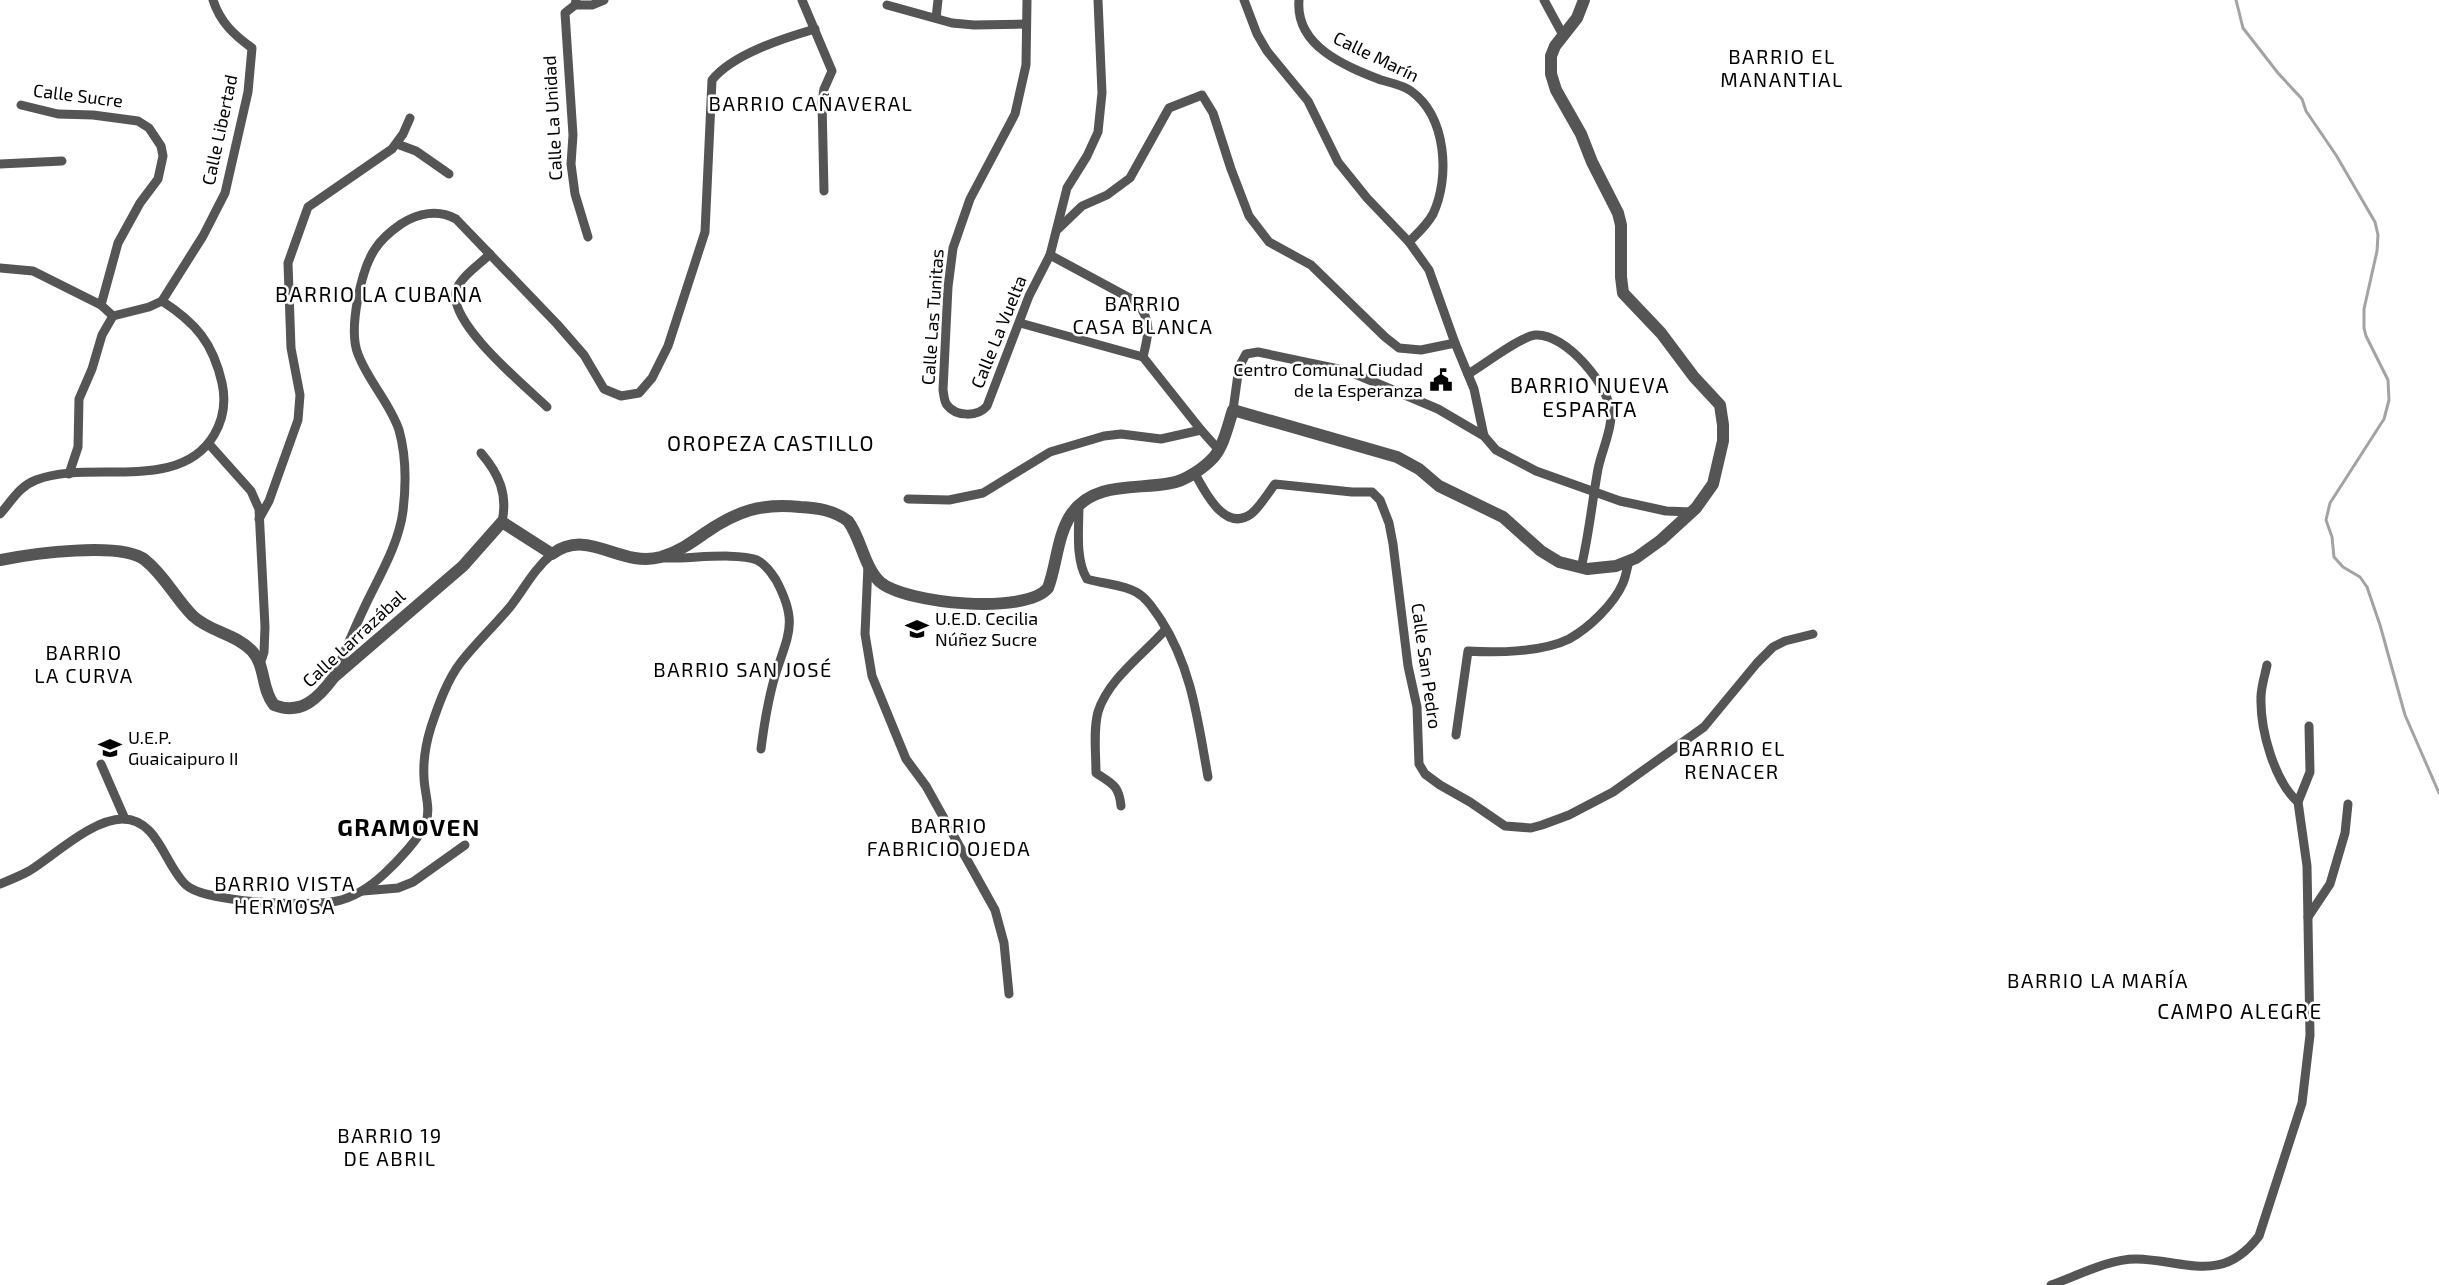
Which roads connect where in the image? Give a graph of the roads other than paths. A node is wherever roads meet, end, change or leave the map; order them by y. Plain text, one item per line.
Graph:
1 (213, 0) edge
2 (604, 0) edge
3 (802, 0) edge
4 (938, 0) edge
5 (1027, 0) edge
6 (1098, 0) edge
7 (1244, 0) edge
8 (1299, 0) edge
9 (1544, 0) edge
10 (1584, 0) edge
11 (576, 2) edge
12 (887, 6) dead end
13 (936, 18) junction
14 (1026, 24) junction
15 (815, 29) junction
16 (1563, 35) junction
17 (21, 105) dead end
18 (410, 118) dead end
19 (397, 144) junction
20 (62, 160) dead end
21 (0, 164) edge
22 (449, 174) dead end
23 (824, 191) dead end
24 (1057, 230) junction
25 (588, 237) dead end
26 (1409, 242) junction
27 (490, 255) junction
28 (1050, 255) junction
29 (0, 268) edge
30 (162, 301) junction
31 (100, 305) junction
32 (113, 316) junction
33 (1020, 323) junction
34 (1455, 343) junction
35 (1143, 357) junction
36 (1468, 374) junction
37 (547, 407) dead end
38 (1233, 410) junction
39 (974, 415) joint
40 (1201, 430) junction
41 (1484, 436) junction
42 (209, 444) junction
43 (1218, 449) junction
44 (481, 453) dead end
45 (1194, 472) junction
46 (69, 474) junction
47 (1596, 492) junction
48 (908, 499) dead end
49 (1079, 506) junction
50 (1692, 512) junction
51 (0, 514) edge
52 (259, 519) junction
53 (502, 522) junction
54 (552, 554) junction
55 (659, 557) junction
56 (0, 560) edge
57 (1629, 561) junction
58 (868, 562) junction
59 (1581, 568) junction
60 (1166, 629) junction
61 (1813, 634) dead end
62 (260, 664) junction
63 (2267, 665) dead end
64 (334, 677) junction
65 (2309, 726) dead end
66 (1456, 735) dead end
67 (761, 749) dead end
68 (101, 764) dead end
69 (1208, 777) dead end
70 (2298, 802) junction
71 (2348, 804) dead end
72 (1121, 806) dead end
73 (125, 819) junction
74 (465, 844) dead end
75 (0, 884) edge
76 (361, 891) junction
77 (2308, 917) junction
78 (1009, 994) dead end
79 (2051, 1285) edge

1 - 30 street, Calle Libertad
2 - 11 street
3 - 15 street
4 - 13 street
5 - 14 street, Calle Las Tunitas
6 - 24 street, Calle La Vuelta
7 - 26 street
8 - 26 street, Calle Marín
9 - 16 street
10 - 16 street
11 - 25 street, Calle La Unidad
12 - 13 street
13 - 14 street
14 - 39 street, Calle Las Tunitas
15 - 23 street
15 - 27 street
16 - 50 street
17 - 31 street, Calle Sucre
18 - 19 street
19 - 22 street
19 - 52 street
20 - 21 street
24 - 28 street, Calle La Vuelta
24 - 34 street
26 - 34 street
27 - 37 street
27 - 64 street
28 - 33 street, Calle La Vuelta
28 - 35 street
29 - 31 street
30 - 32 street
30 - 42 street
31 - 32 street
32 - 46 street
33 - 35 street
33 - 39 street, Calle La Vuelta
34 - 36 street
35 - 40 street
36 - 41 street
36 - 47 street
38 - 41 street
38 - 43 street
38 - 59 street
40 - 43 street
40 - 48 street
41 - 47 street
42 - 46 street
42 - 52 street
43 - 45 street
44 - 53 street
45 - 49 street
45 - 61 street, Calle San Pedro
46 - 51 street
47 - 50 street
47 - 59 street
49 - 58 street
49 - 60 street
50 - 57 street
52 - 62 street
53 - 54 street
53 - 64 street, Calle Larrazábal
54 - 55 street
54 - 76 street
55 - 58 street
55 - 67 street
56 - 62 street, Calle Larrazábal
57 - 59 street
57 - 66 street
58 - 78 street
60 - 69 street
60 - 72 street
62 - 64 street, Calle Larrazábal
63 - 70 street
65 - 70 street
68 - 73 street
70 - 77 street
71 - 77 street
73 - 75 street
73 - 76 street
74 - 76 street
77 - 79 street

